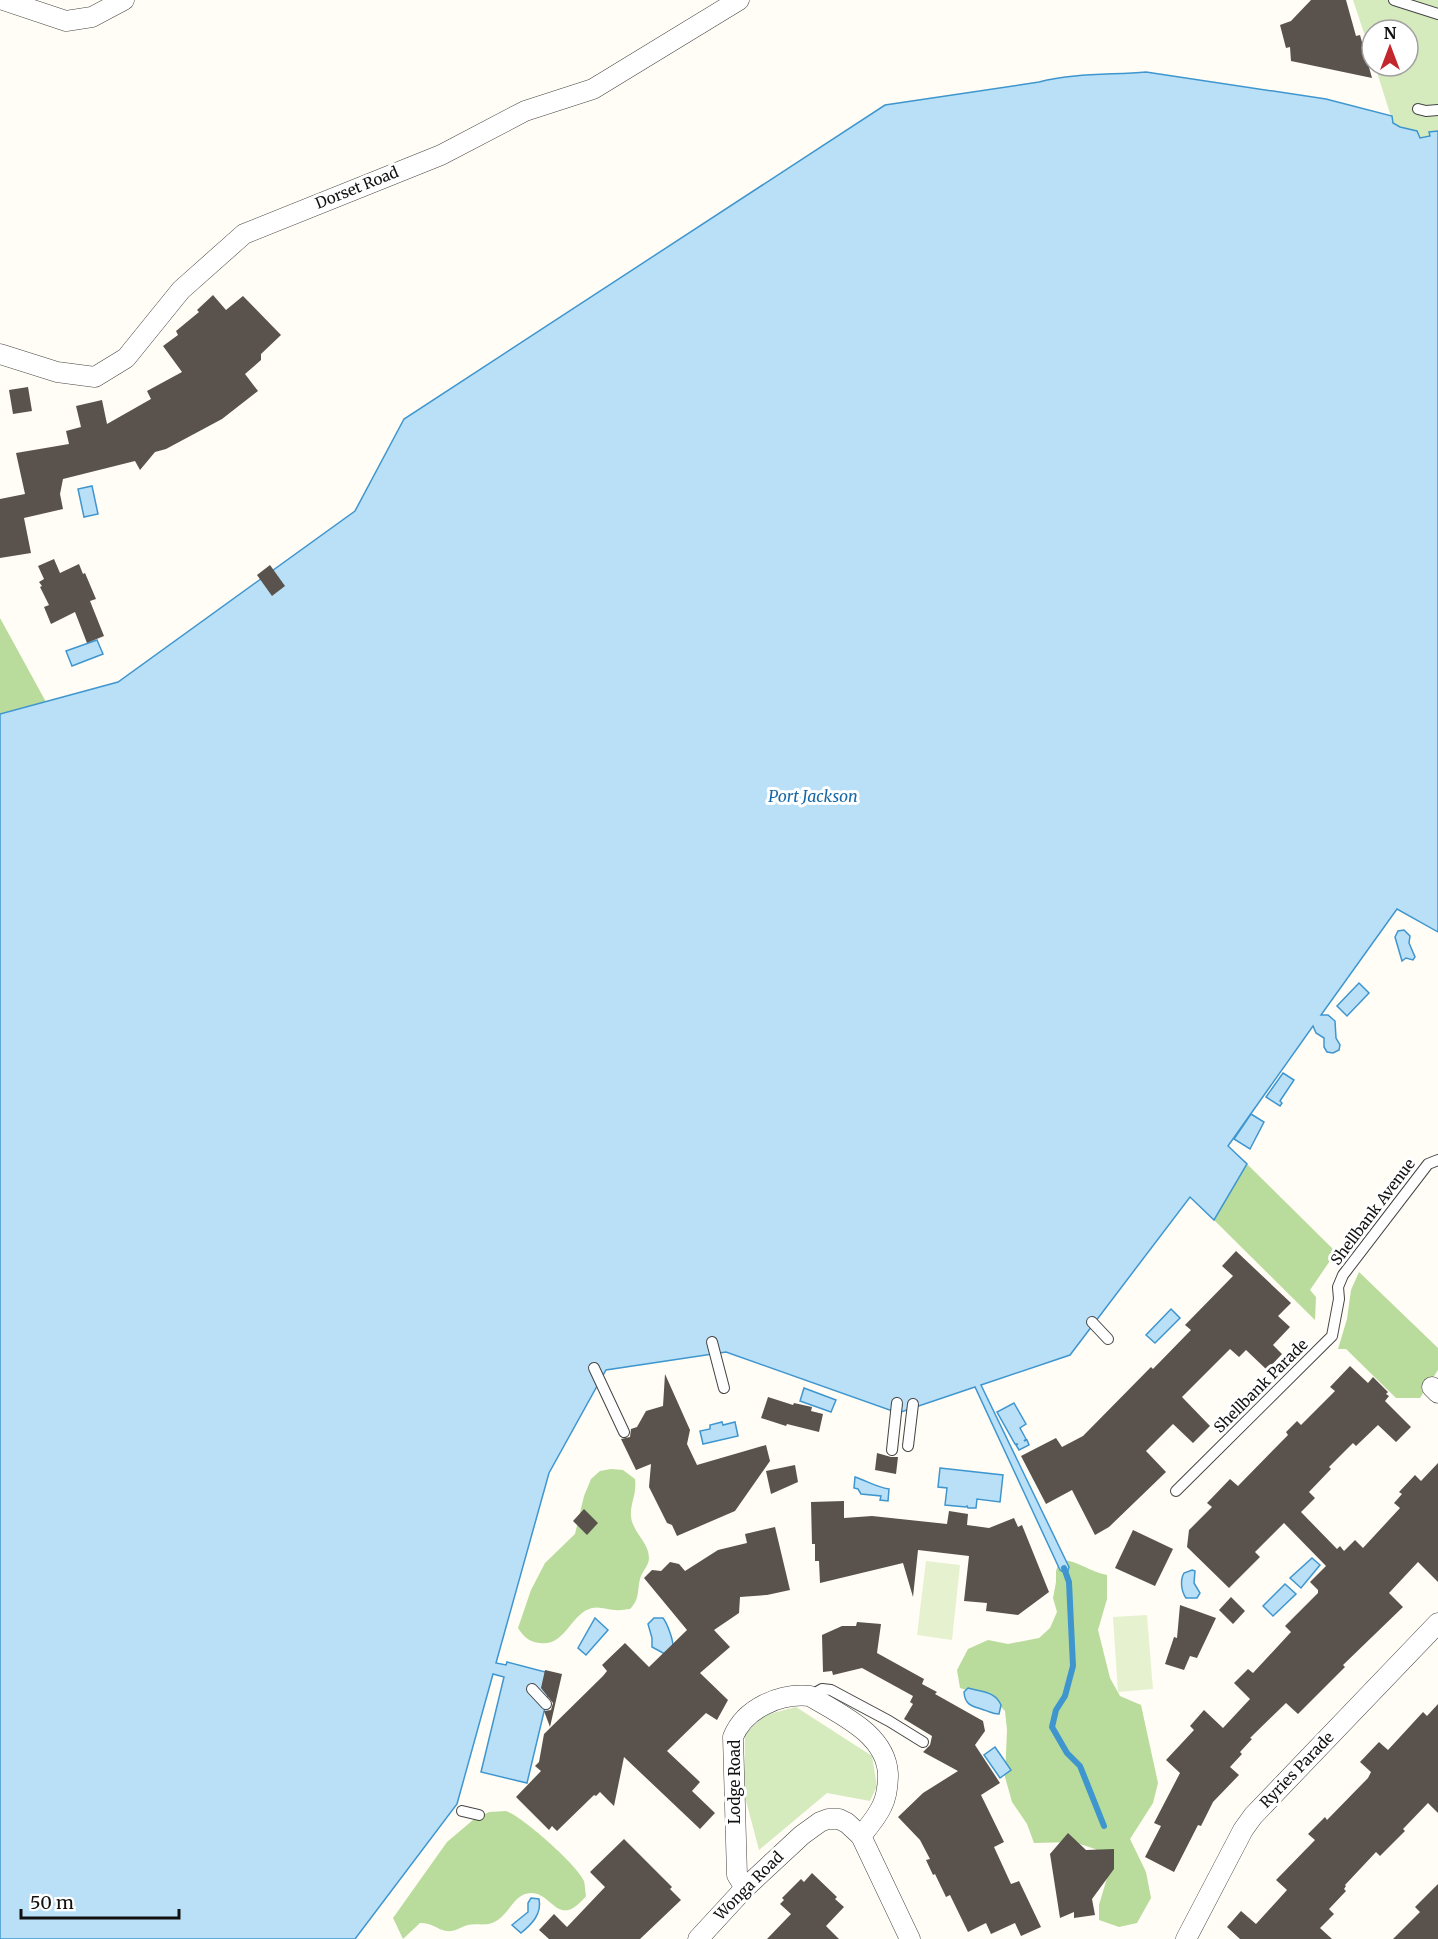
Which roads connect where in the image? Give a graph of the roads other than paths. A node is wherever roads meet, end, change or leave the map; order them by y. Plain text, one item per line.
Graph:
1 (3, 0) edge
2 (124, 0) edge
3 (739, 0) edge
4 (1394, 0) edge
5 (1438, 14) edge
6 (1419, 109) dead end
7 (1438, 110) edge
8 (0, 354) edge
9 (1438, 1160) edge
10 (1338, 1287) joint
11 (1092, 1322) dead end
12 (1108, 1339) dead end
13 (712, 1342) dead end
14 (594, 1368) dead end
15 (724, 1388) dead end
16 (897, 1403) dead end
17 (913, 1404) dead end
18 (624, 1432) dead end
19 (908, 1446) dead end
20 (892, 1450) dead end
21 (1176, 1491) dead end
22 (1438, 1623) edge
23 (532, 1689) dead end
24 (810, 1696) junction
25 (546, 1704) dead end
26 (923, 1742) dead end
27 (462, 1811) dead end
28 (479, 1815) dead end
29 (861, 1836) junction
30 (745, 1888) junction
31 (698, 1939) edge
32 (910, 1939) edge
33 (1186, 1939) edge

1 - 2 street
3 - 8 street, Dorset Road
4 - 5 lane
6 - 7 lane
9 - 10 lane, Shellbank Avenue
10 - 21 lane, Shellbank Parade
11 - 12 lane
13 - 15 lane
14 - 18 lane
16 - 20 lane
17 - 19 lane
22 - 33 street, Ryries Parade
23 - 25 lane
24 - 26 lane
24 - 29 street
24 - 30 street, Lodge Road
27 - 28 lane
29 - 30 street, Wonga Road
29 - 32 street
30 - 31 street, Wonga Road

